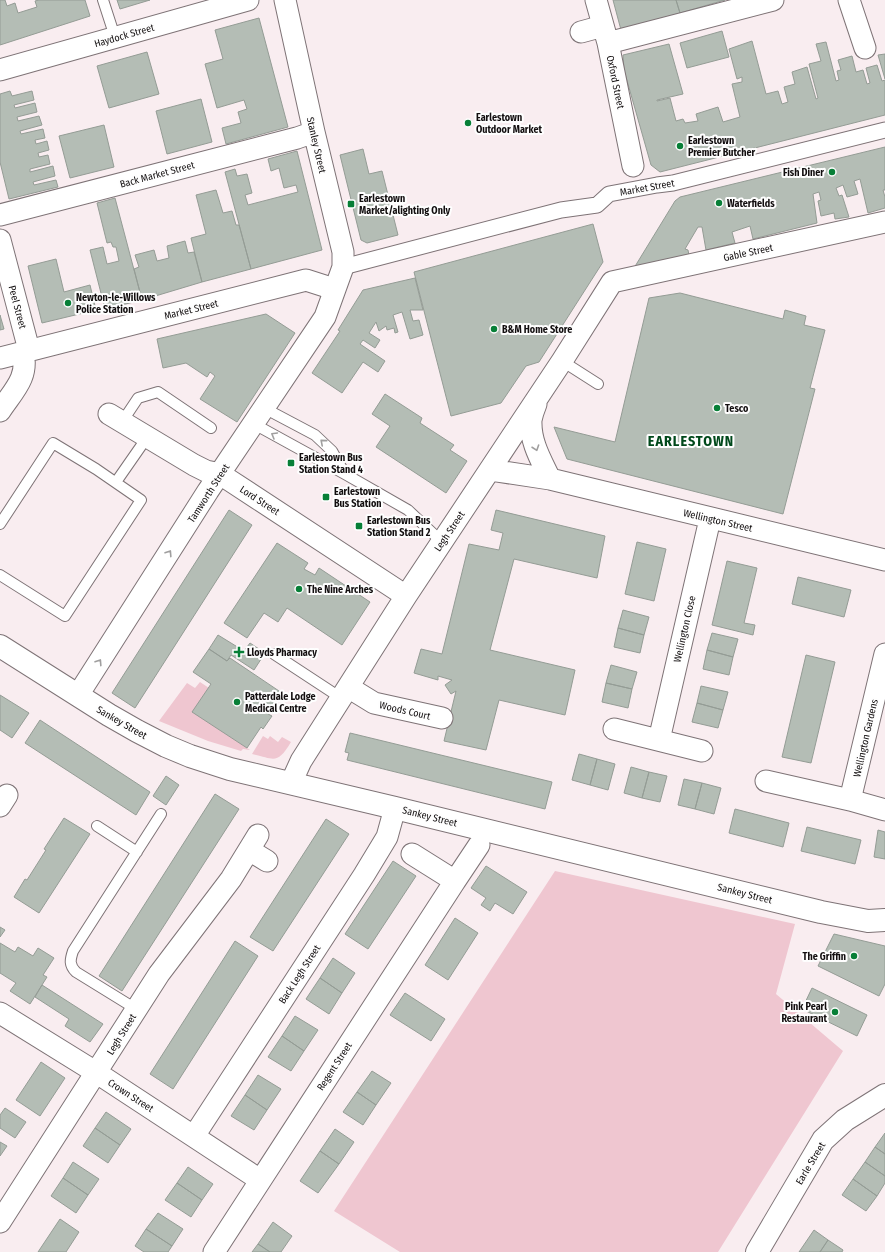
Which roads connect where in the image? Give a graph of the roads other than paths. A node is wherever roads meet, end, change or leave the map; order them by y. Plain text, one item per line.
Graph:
1 (103, 0) edge
2 (248, 0) edge
3 (285, 0) edge
4 (596, 0) edge
5 (773, 0) edge
6 (849, 0) edge
7 (581, 32) dead end
8 (606, 34) junction
9 (115, 37) junction
10 (865, 48) dead end
11 (0, 70) edge
12 (885, 130) edge
13 (314, 132) junction
14 (633, 166) dead end
15 (0, 215) edge
16 (885, 222) edge
17 (0, 240) edge
18 (343, 267) junction
19 (612, 282) joint
20 (334, 289) junction
21 (26, 351) junction
22 (0, 358) edge
23 (562, 361) junction
24 (598, 384) dead end
25 (538, 396) junction
26 (0, 411) edge
27 (259, 416) junction
28 (116, 418) joint
29 (211, 428) dead end
30 (148, 436) junction
31 (490, 470) junction
32 (220, 474) junction
33 (345, 474) junction
34 (550, 480) junction
35 (116, 482) junction
36 (710, 519) junction
37 (0, 524) edge
38 (442, 542) junction
39 (885, 560) edge
40 (0, 575) edge
41 (406, 596) junction
42 (0, 646) edge
43 (274, 654) dead end
44 (885, 654) edge
45 (345, 693) junction
46 (78, 695) junction
47 (442, 718) dead end
48 (614, 729) dead end
49 (659, 740) junction
50 (702, 751) dead end
51 (766, 781) dead end
52 (291, 783) junction
53 (850, 800) junction
54 (395, 808) junction
55 (885, 810) edge
56 (162, 814) dead end
57 (98, 826) dead end
58 (479, 845) dead end
59 (137, 852) junction
60 (412, 854) dead end
61 (267, 861) dead end
62 (455, 881) junction
63 (885, 920) edge
64 (136, 1009) junction
65 (0, 1013) edge
66 (96, 1073) junction
67 (885, 1095) edge
68 (194, 1136) junction
69 (260, 1180) junction
70 (0, 1222) edge
71 (214, 1252) edge
72 (757, 1252) edge

1 - 9 lane
2 - 9 street, Haydock Street
3 - 13 street, Stanley Street
4 - 8 street, Oxford Street
5 - 8 street
6 - 10 street
7 - 8 street
8 - 14 street, Oxford Street
9 - 11 street, Haydock Street
12 - 18 street, Market Street
13 - 15 street, Back Market Street
13 - 18 street, Stanley Street
16 - 19 street, Gable Street
17 - 21 street, Peel Street
18 - 20 street, Stanley Street
19 - 23 street, Legh Street
20 - 21 street, Market Street
20 - 27 street, Tamworth Street
21 - 22 street, Market Street
21 - 26 street, Peel Street
23 - 24 lane
23 - 25 street, Legh Street
25 - 31 street, Legh Street
25 -> 34 street
27 - 32 street, Tamworth Street
33 -> 27 lane
33 -> 27 lane
28 - 29 lane
28 - 30 street, Lord Street
30 - 32 street, Lord Street
30 - 35 lane
31 - 34 street, Wellington Street
31 - 38 street, Legh Street
32 - 41 street, Lord Street
46 -> 32 street, Tamworth Street
33 - 38 lane
34 - 36 street, Wellington Street
35 - 37 lane
35 - 40 lane
36 - 39 street, Wellington Street
36 - 49 street, Wellington Close
38 - 41 street, Legh Street
41 - 45 street, Legh Street
42 - 46 street, Sankey Street
43 - 45 lane
44 - 53 street, Wellington Gardens
45 - 47 street, Woods Court
45 - 52 street, Legh Street
46 - 52 street, Sankey Street
48 - 49 street
49 - 50 street
51 - 53 street
52 - 54 street, Sankey Street
53 - 55 street
54 - 63 street, Sankey Street
54 - 68 street, Back Legh Street
56 - 59 lane
57 - 59 lane
58 - 62 street, Regent Street
59 - 64 lane
60 - 62 street
61 - 64 street, Legh Street
62 - 69 street, Regent Street
64 - 66 street, Legh Street
65 - 66 street, Crown Street
66 - 68 street, Crown Street
66 - 70 street, Legh Street
67 - 72 street, Earle Street
68 - 69 street, Crown Street
69 - 71 street, Regent Street

